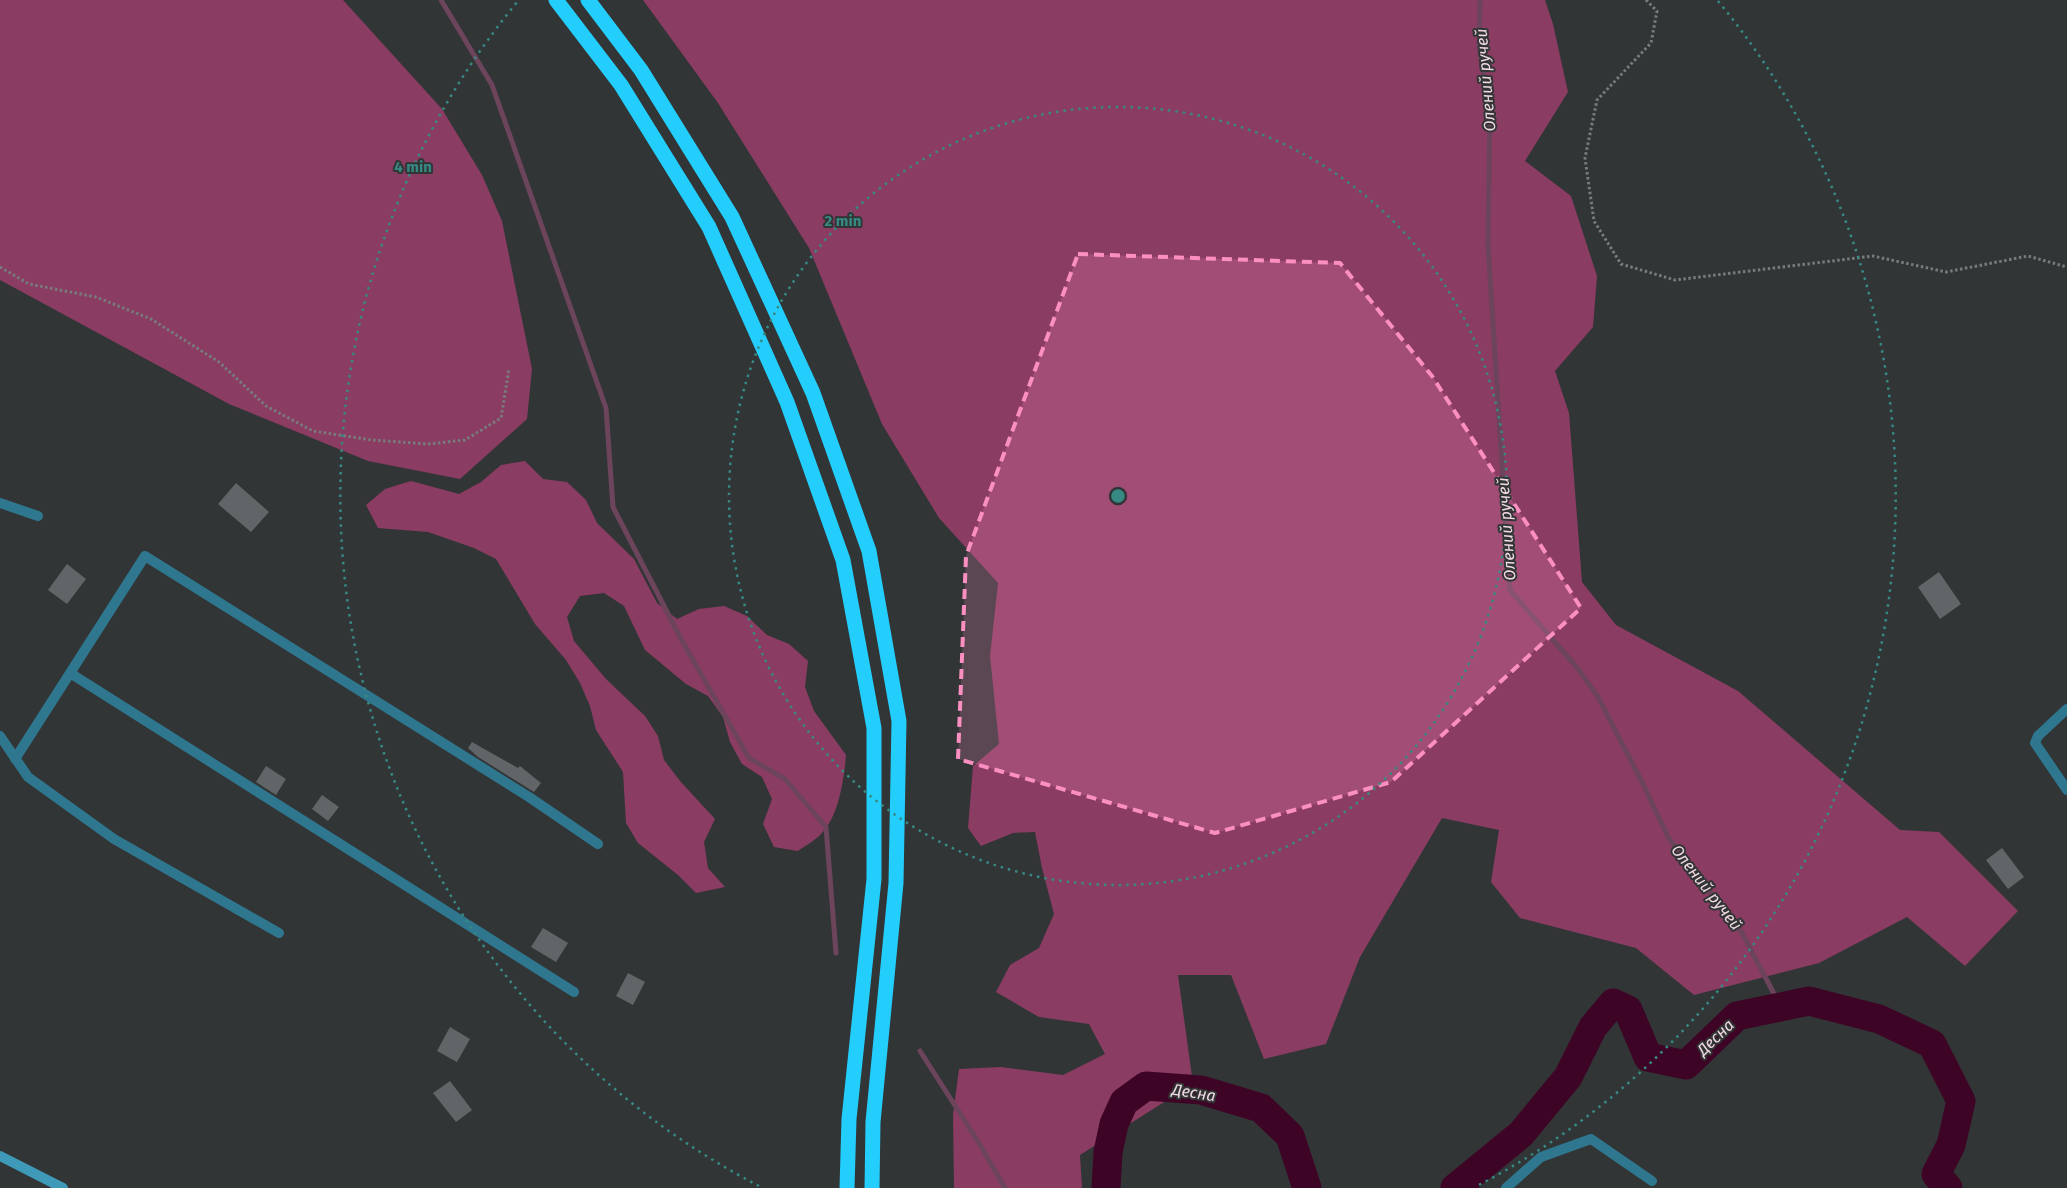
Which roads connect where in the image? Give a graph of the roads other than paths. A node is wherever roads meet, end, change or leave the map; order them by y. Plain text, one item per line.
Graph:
1 (556, 0) edge
2 (588, 0) edge
3 (0, 504) edge
4 (38, 516) dead end
5 (70, 673) junction
6 (2067, 709) edge
7 (0, 736) edge
8 (15, 759) junction
9 (2067, 790) edge
10 (598, 844) dead end
11 (279, 933) dead end
12 (574, 992) dead end
13 (0, 1156) edge
14 (1652, 1181) dead end
15 (63, 1188) edge
16 (846, 1188) edge
17 (872, 1188) edge
18 (1506, 1188) edge

1 - 16 highway
2 - 17 highway
3 - 4 street
5 - 8 street
5 - 10 street
5 - 12 street
6 - 9 street
7 - 8 street
8 - 11 street
13 - 15 street
14 - 18 street

